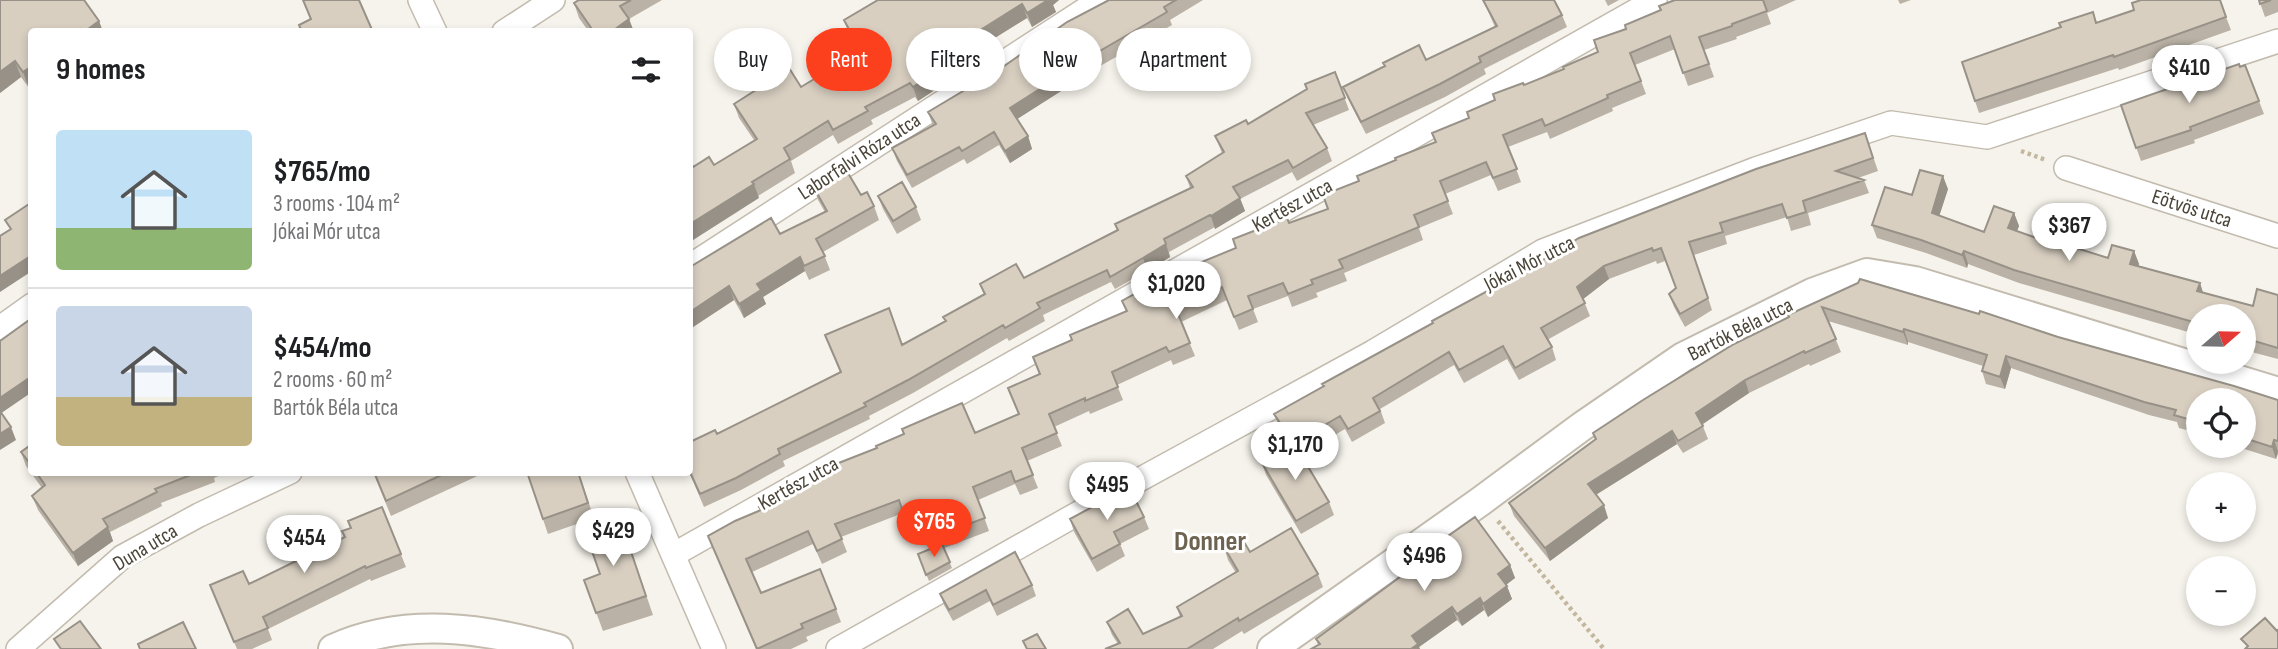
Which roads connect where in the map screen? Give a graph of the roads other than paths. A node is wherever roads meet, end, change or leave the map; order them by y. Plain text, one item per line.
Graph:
1 (420, 0) edge
2 (553, 0) edge
3 (1100, 0) edge
4 (1655, 0) edge
5 (433, 28) edge
6 (510, 28) edge
7 (2278, 41) edge
8 (2066, 168) road end
9 (2278, 236) edge
10 (693, 264) edge
11 (28, 308) edge
12 (0, 328) edge
13 (2278, 392) edge
14 (282, 476) edge
15 (639, 476) edge
16 (673, 555) junction
17 (18, 649) edge
18 (333, 649) edge
19 (558, 649) edge
20 (714, 649) edge
21 (838, 649) edge
22 (1272, 649) edge

1 - 5 street
2 - 6 street
3 - 10 street, Laborfalvi Róza utca
4 - 16 street, Kertész utca
7 - 21 street, Jókai Mór utca
8 - 9 street, Eötvös utca
11 - 12 street
13 - 22 street, Bartók Béla utca
14 - 17 street, Duna utca
15 - 16 street
16 - 20 street
18 - 19 street

